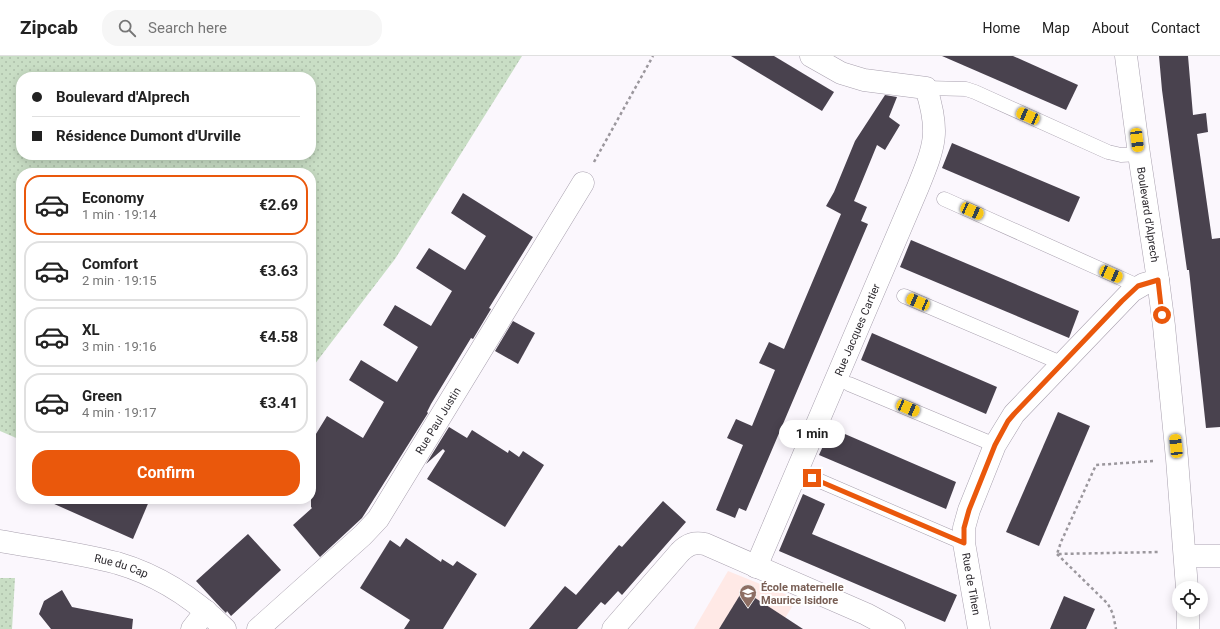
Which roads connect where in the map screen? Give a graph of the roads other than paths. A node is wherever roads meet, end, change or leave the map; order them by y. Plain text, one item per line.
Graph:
1 (811, 56) edge
2 (1126, 56) edge
3 (926, 88) junction
4 (1139, 154) junction
5 (583, 183) road end
6 (944, 199) dead end
7 (1148, 283) junction
8 (904, 296) dead end
9 (1061, 363) junction
10 (849, 384) dead end
11 (995, 445) junction
12 (812, 478) dead end
13 (0, 540) edge
14 (964, 543) junction
15 (1186, 556) junction
16 (1220, 556) edge
17 (756, 567) junction
18 (1187, 581) edge
19 (206, 611) junction
20 (1188, 617) edge
21 (192, 629) edge
22 (225, 629) edge
23 (258, 629) edge
24 (613, 629) edge
25 (894, 629) edge
26 (979, 629) edge
27 (1188, 629) edge

1 - 3 street
2 - 4 street, Boulevard d'Alprech
3 - 4 lane
3 - 17 street, Rue Jacques Cartier
4 - 7 street, Boulevard d'Alprech
5 - 23 street, Rue Paul Justin
6 - 7 lane
7 - 9 street, Rue de Tihen
7 - 15 street, Boulevard d'Alprech
8 - 9 lane
9 - 11 street, Rue de Tihen
10 - 11 lane
11 - 14 street, Rue de Tihen
12 - 14 lane
13 - 19 street, Rue du Cap
14 - 26 street, Rue de Tihen
15 - 16 street
15 - 18 street, Boulevard d'Alprech
17 - 24 street
17 - 25 street
19 - 21 street
19 - 22 street, Rue du Cap
20 - 27 street

